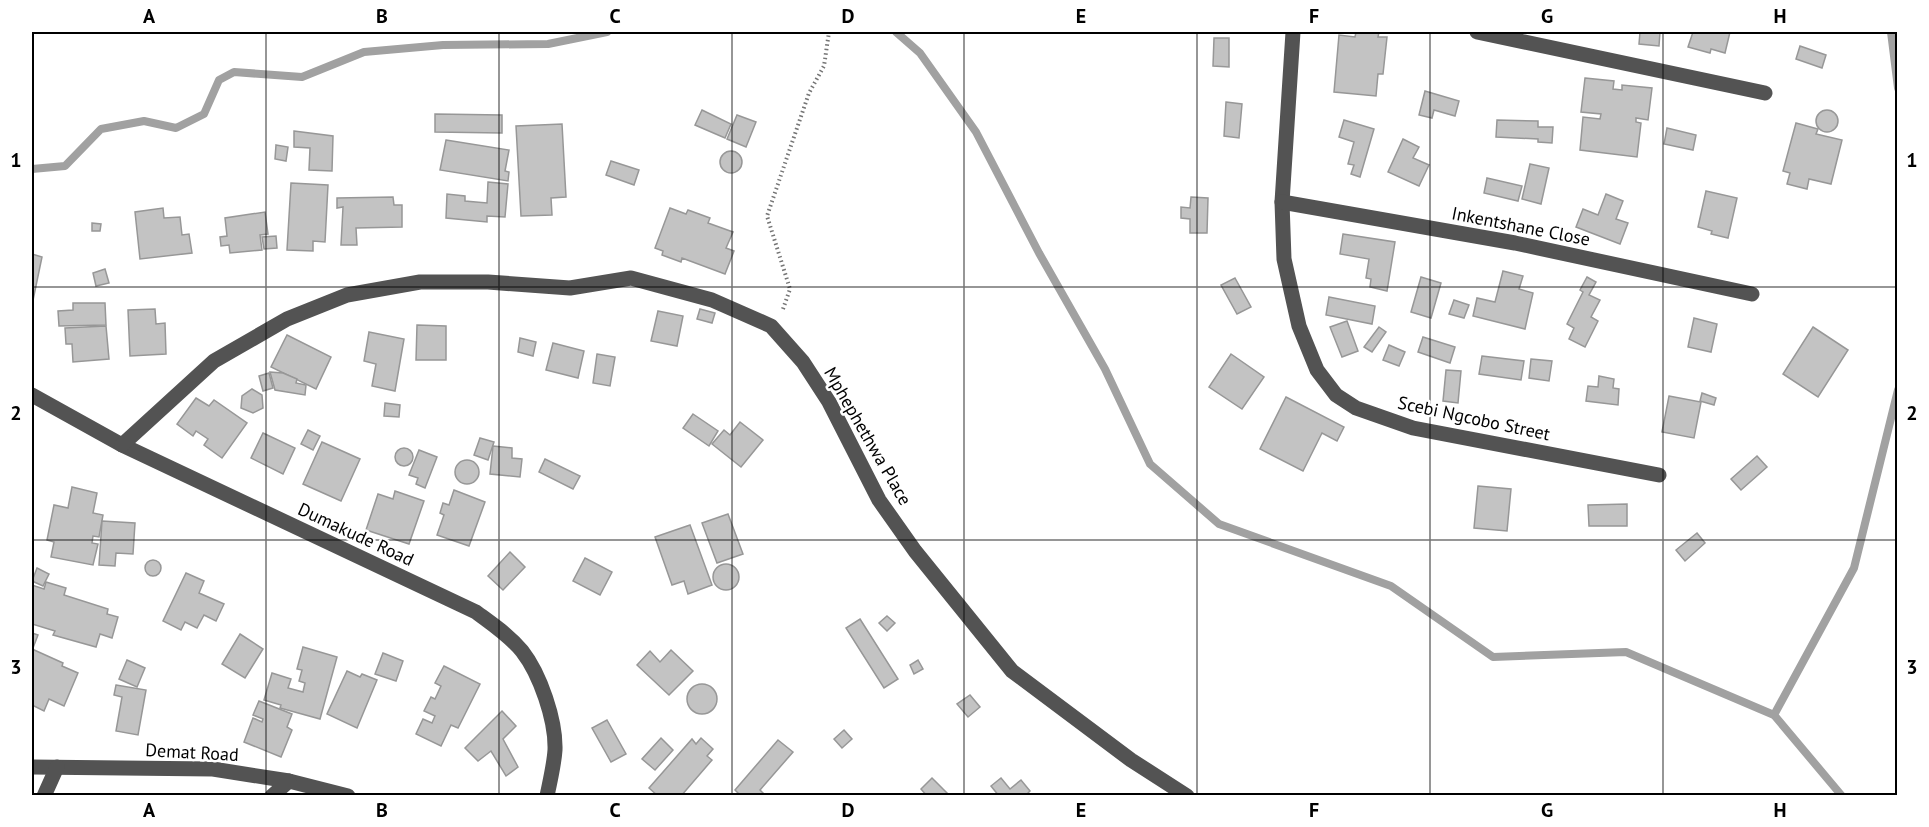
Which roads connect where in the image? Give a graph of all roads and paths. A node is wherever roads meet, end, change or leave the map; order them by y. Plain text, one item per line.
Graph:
1 (830, 32) edge
2 (1293, 32) edge
3 (1477, 32) edge
4 (1765, 93) dead end
5 (1282, 202) junction
6 (1752, 294) dead end
7 (776, 332) junction
8 (32, 394) edge
9 (122, 445) junction
10 (1659, 475) dead end
11 (32, 767) edge
12 (57, 767) junction
13 (289, 781) junction
14 (44, 795) edge
15 (273, 795) edge
16 (348, 795) edge
17 (547, 795) edge
18 (1187, 795) edge

1 - 7 path
2 - 5 street, Scebi Ngcobo Street
3 - 4 street
5 - 6 street, Inkentshane Close
5 - 10 street, Scebi Ngcobo Street
7 - 9 street, Mphephethwa Place
7 - 18 street, Mphephethwa Place
8 - 9 street, Dumakude Road
9 - 17 street, Dumakude Road
11 - 12 street, Demat Road
12 - 13 street, Demat Road
12 - 14 street
13 - 15 street
13 - 16 street, Demat Road

